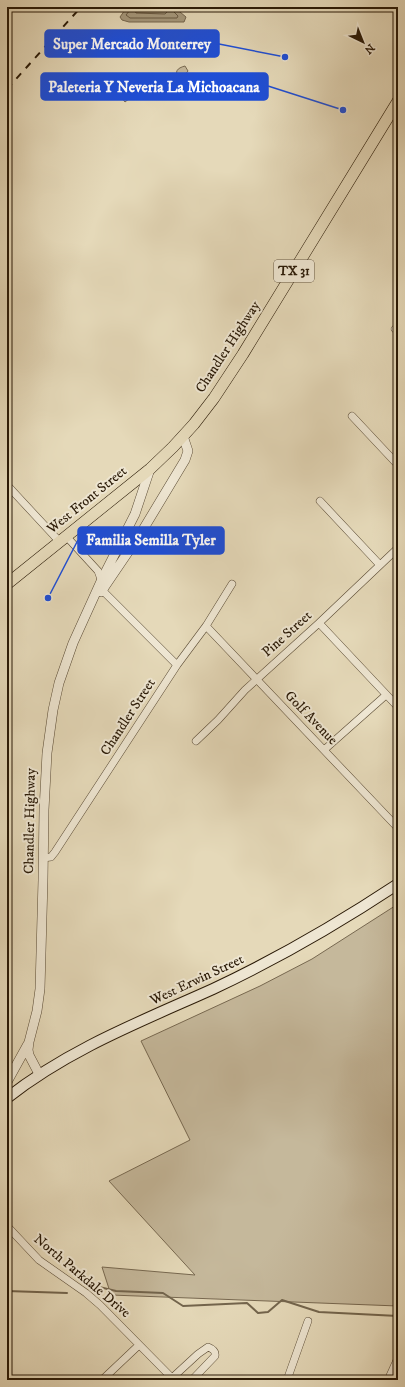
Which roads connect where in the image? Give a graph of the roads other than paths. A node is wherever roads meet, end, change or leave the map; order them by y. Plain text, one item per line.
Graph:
1 (398, 101) edge
2 (352, 416) dead end
3 (183, 436) junction
4 (398, 465) edge
5 (150, 469) junction
6 (7, 485) edge
7 (320, 500) dead end
8 (63, 539) junction
9 (398, 548) edge
10 (380, 565) junction
11 (7, 584) edge
12 (232, 584) dead end
13 (101, 585) junction
14 (319, 623) junction
15 (206, 626) junction
16 (177, 665) junction
17 (256, 680) junction
18 (386, 695) junction
19 (398, 707) edge
20 (196, 741) dead end
21 (324, 750) junction
22 (398, 828) edge
23 (43, 858) junction
24 (398, 884) edge
25 (29, 1042) junction
26 (39, 1074) junction
27 (7, 1082) edge
28 (7, 1098) edge
29 (7, 1226) edge
30 (308, 1321) dead end
31 (139, 1345) junction
32 (398, 1358) edge
33 (395, 1371) edge
34 (173, 1379) edge
35 (102, 1380) edge
36 (192, 1380) edge
37 (287, 1380) edge
38 (388, 1380) edge

1 - 3 main road, Chandler Highway / TX 31
2 - 4 street
3 - 5 main road, West Front Street / TX 31
3 - 13 street, Chandler Highway
5 - 8 main road, West Front Street / TX 31
5 - 13 street, Chandler Highway
6 - 8 street
7 - 10 street
8 - 11 main road, West Front Street / TX 31
8 - 13 street
9 - 10 street, Pine Street
10 - 14 street, Pine Street
12 - 15 street, Chandler Street
13 - 16 street
13 - 23 street, Chandler Highway
14 - 17 street, Pine Street
14 - 18 street
15 - 16 street, Chandler Street
15 - 17 street, Golf Avenue
16 - 23 street, Chandler Street
17 - 20 street, Pine Street
17 - 21 street, Golf Avenue
18 - 19 street
18 - 21 street
21 - 22 street, Golf Avenue
23 - 25 street, Chandler Highway
24 - 26 main road, West Erwin Street
25 - 26 street, Chandler Highway
25 - 27 street, Chandler Highway
26 - 28 main road, West Erwin Street
29 - 31 street, North Parkdale Drive
30 - 37 street
31 - 34 street, North Parkdale Drive
31 - 35 street
32 - 33 street
33 - 38 street
34 - 36 street

